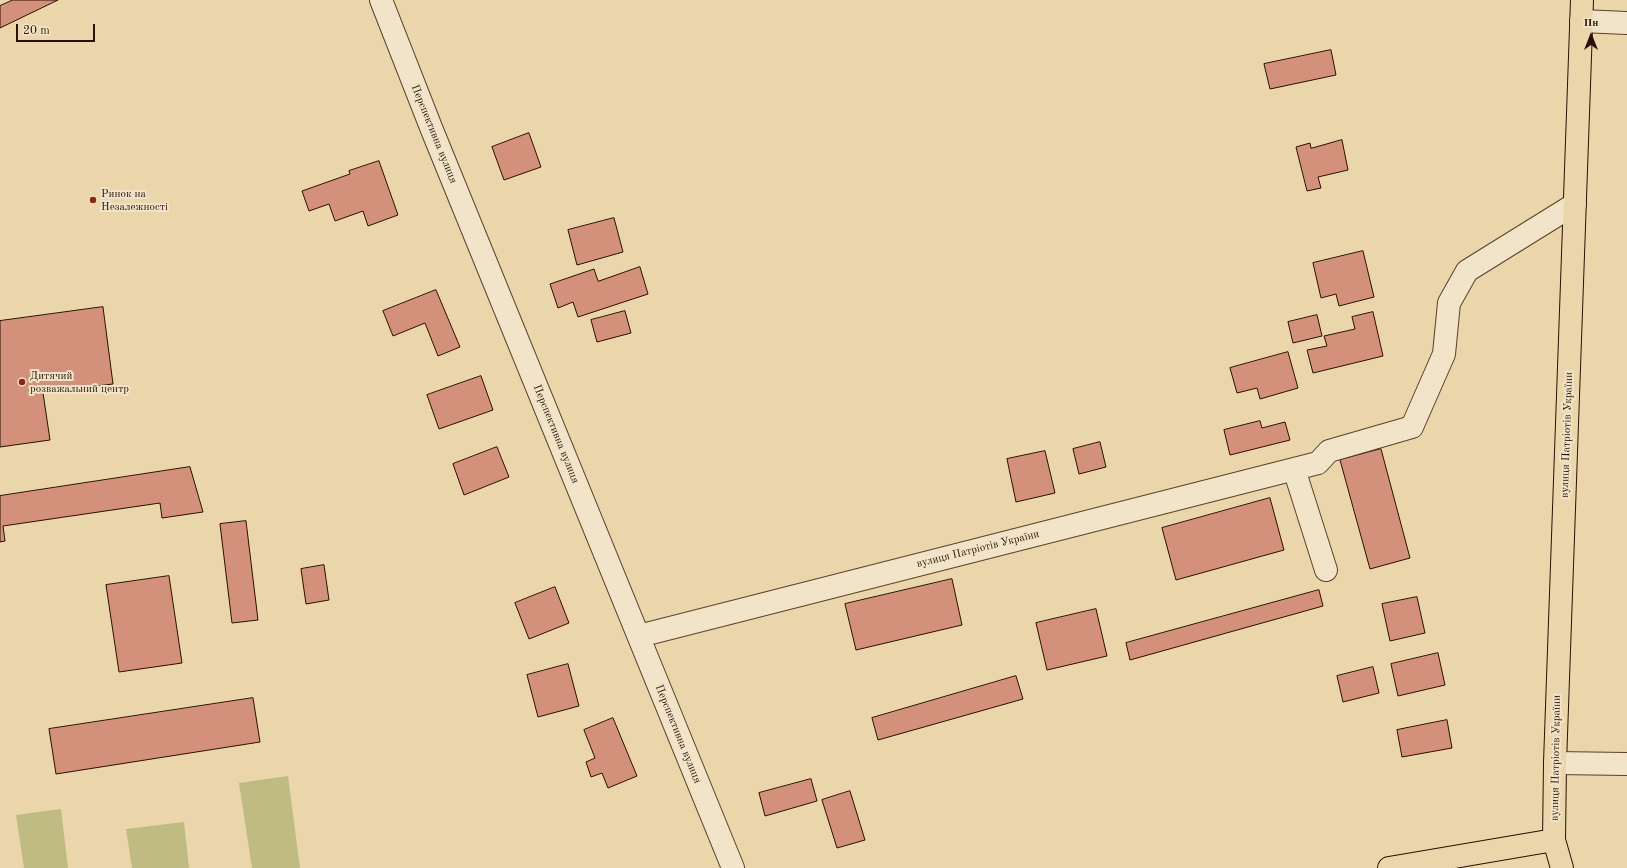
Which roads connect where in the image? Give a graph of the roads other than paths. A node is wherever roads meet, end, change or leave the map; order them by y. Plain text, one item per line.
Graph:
1 (381, 0) edge
2 (1581, 10) edge
3 (1627, 23) edge
4 (1575, 204) junction
5 (1294, 469) junction
6 (1326, 570) dead end
7 (639, 636) junction
8 (1555, 763) junction
9 (1627, 764) edge
10 (1554, 840) junction
11 (733, 868) edge
12 (1389, 868) edge
13 (1562, 868) edge

1 - 7 street, Перспективна вулиця
2 - 3 street
2 - 4 main road, вулиця Патріотів України
4 - 5 street, вулиця Патріотів України
4 - 8 main road, вулиця Патріотів України
5 - 6 street
5 - 7 street, вулиця Патріотів України
7 - 11 street, Перспективна вулиця
8 - 9 street
8 - 10 main road, вулиця Патріотів України
10 - 12 main road
10 - 13 main road, вулиця Патріотів України

